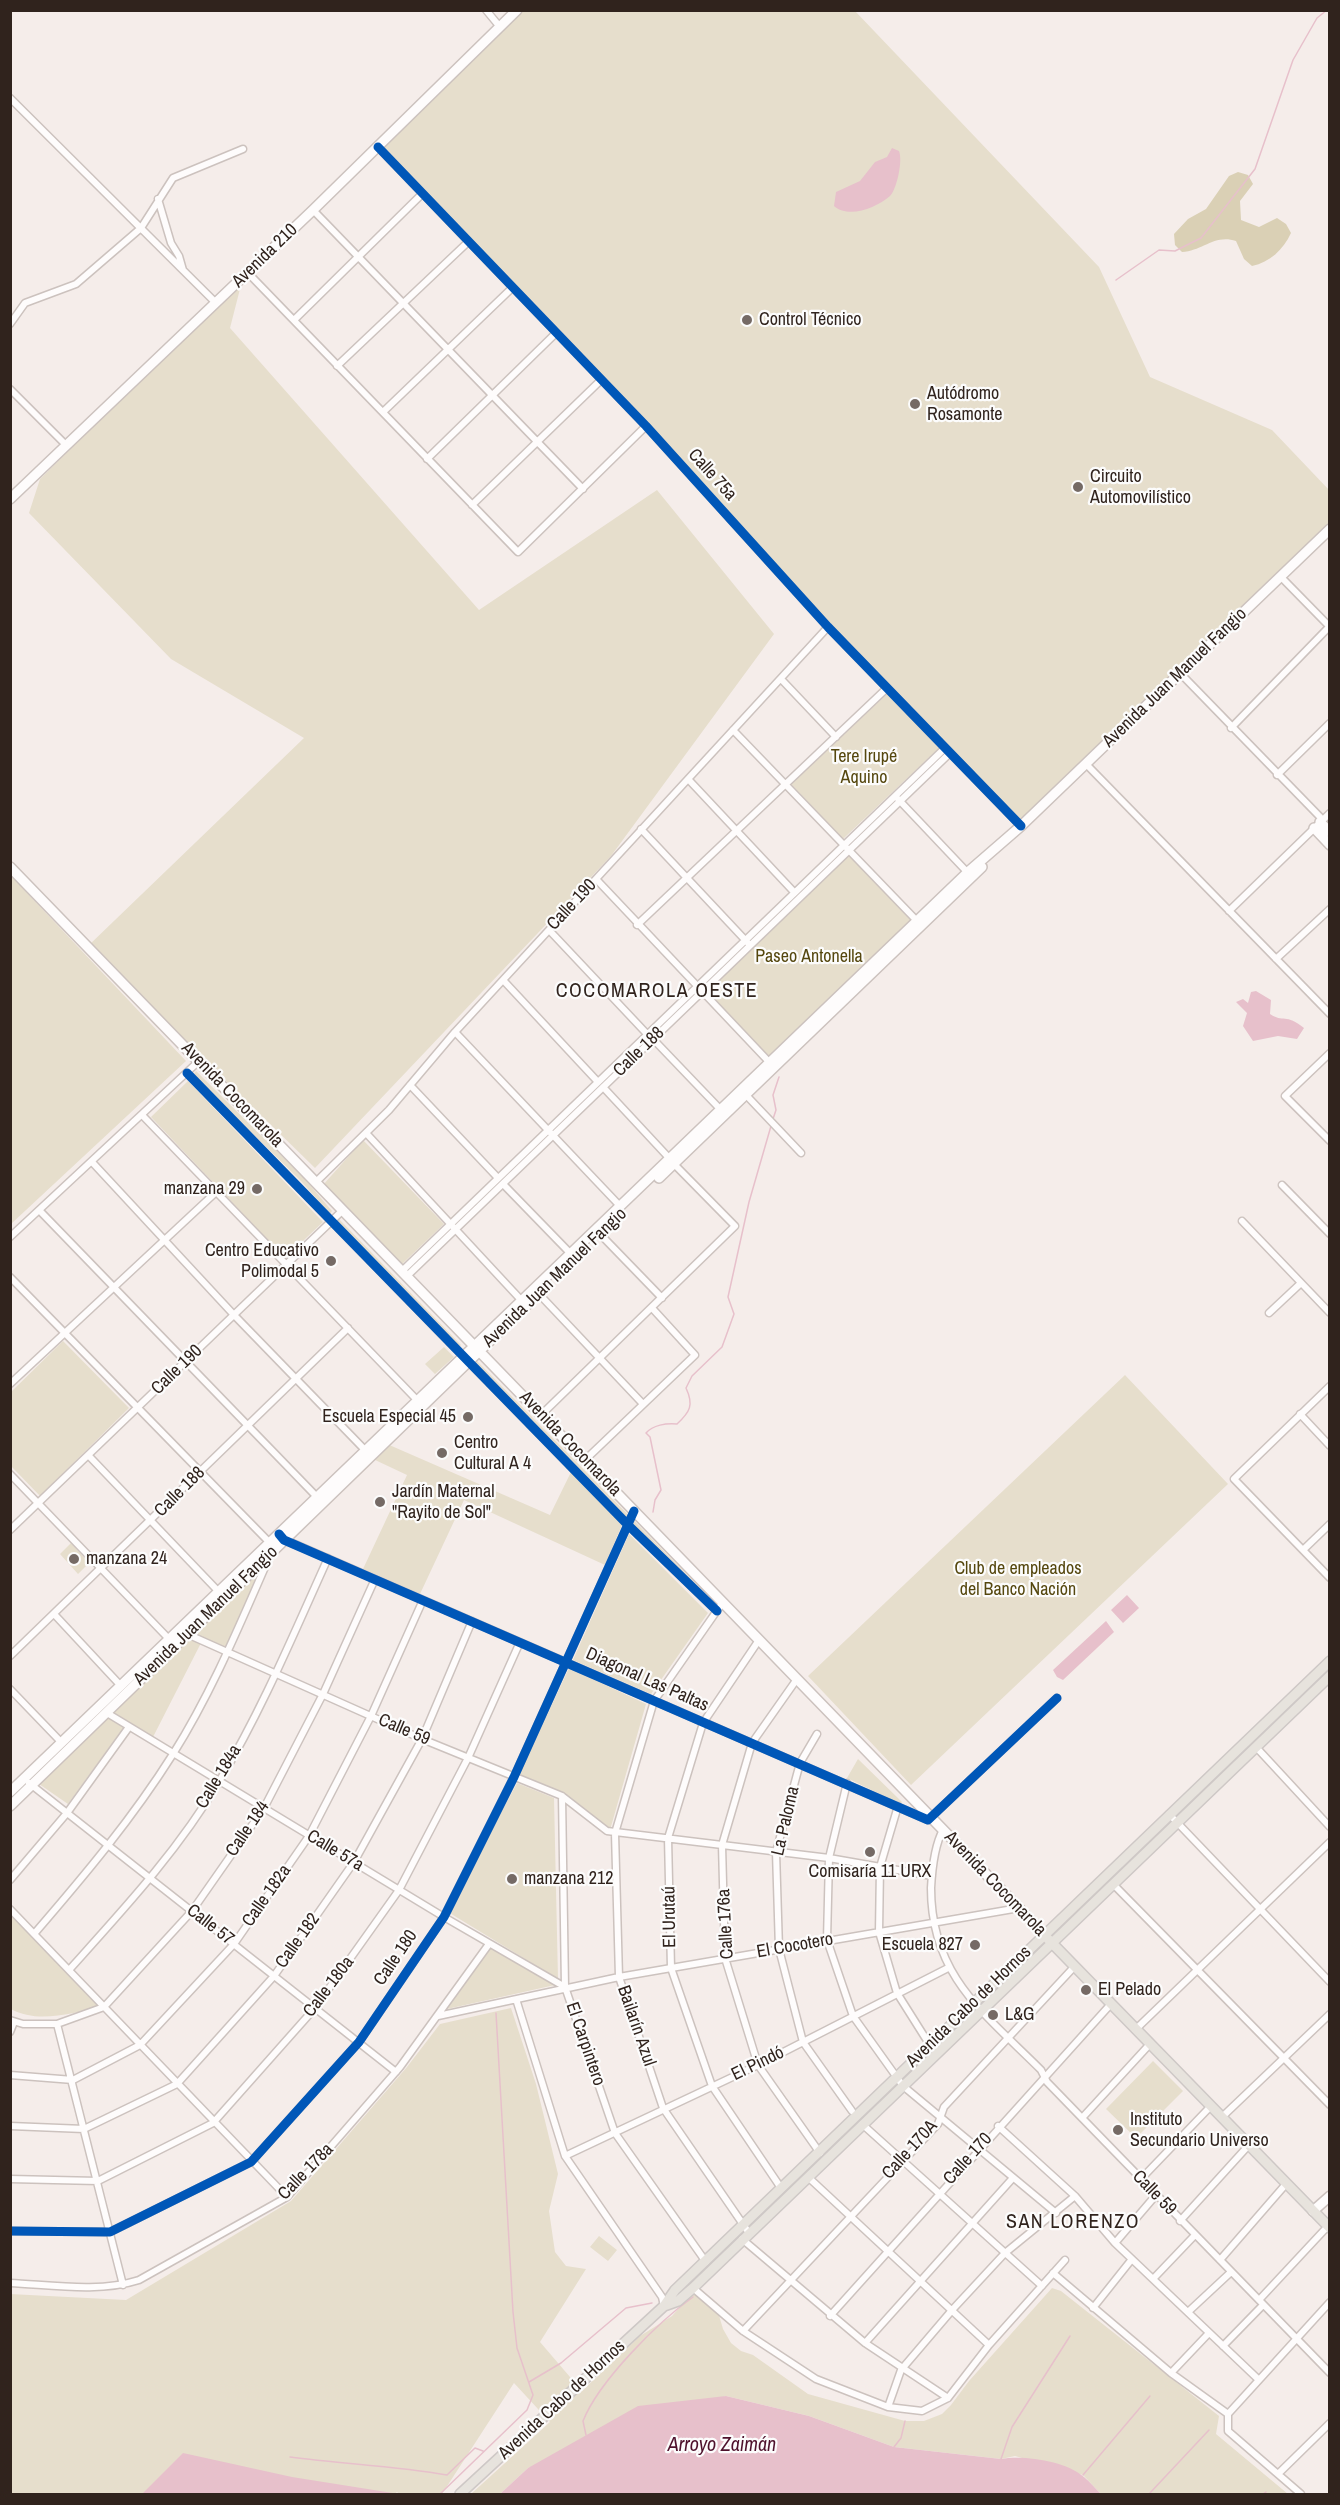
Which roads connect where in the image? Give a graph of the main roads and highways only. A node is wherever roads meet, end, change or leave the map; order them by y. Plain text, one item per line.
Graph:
1 (517, 10) edge
2 (10, 499) edge
3 (1329, 530) edge
4 (1329, 832) edge
5 (1329, 845) edge
6 (10, 867) edge
7 (772, 1065) junction
8 (672, 1161) junction
9 (477, 1348) junction
10 (465, 1359) junction
11 (281, 1537) junction
12 (272, 1548) junction
13 (1329, 1661) edge
14 (1328, 1682) edge
15 (28, 1782) junction
16 (14, 1791) edge
17 (10, 1806) edge
18 (1048, 1939) junction
19 (1329, 2196) edge
20 (1313, 2211) junction
21 (1329, 2227) edge
22 (745, 2232) junction
23 (664, 2306) junction
24 (460, 2494) edge

1 - 2 main road, Avenida 210
3 - 7 main road, Avenida Juan Manuel Fangio
4 - 5 main road
6 - 9 main road, Avenida Cocomarola
7 - 8 main road, Avenida Juan Manuel Fangio
7 - 8 main road, Avenida Juan Manuel Fangio
8 - 9 main road, Avenida Juan Manuel Fangio
8 - 9 main road, Avenida Juan Manuel Fangio
9 - 10 main road, Avenida Juan Manuel Fangio
9 - 18 main road, Avenida Cocomarola
10 - 11 main road, Avenida Juan Manuel Fangio
10 - 11 main road, Avenida Juan Manuel Fangio
11 - 12 main road, Avenida Juan Manuel Fangio
12 - 15 main road, Avenida Juan Manuel Fangio
12 - 15 main road, Avenida Juan Manuel Fangio
13 - 18 main road, Avenida Cabo de Hornos
14 - 18 main road, Avenida Cabo de Hornos
15 - 16 main road, Avenida Juan Manuel Fangio
16 - 17 main road, Avenida Juan Manuel Fangio
18 - 20 main road, Avenida Cocomarola
18 - 22 main road, Avenida Cabo de Hornos
18 - 22 main road, Avenida Cabo de Hornos
19 - 20 main road
20 - 21 main road, Avenida Cocomarola
22 - 23 main road, Avenida Cabo de Hornos
22 - 23 main road, Avenida Cabo de Hornos
23 - 24 main road, Avenida Cabo de Hornos

